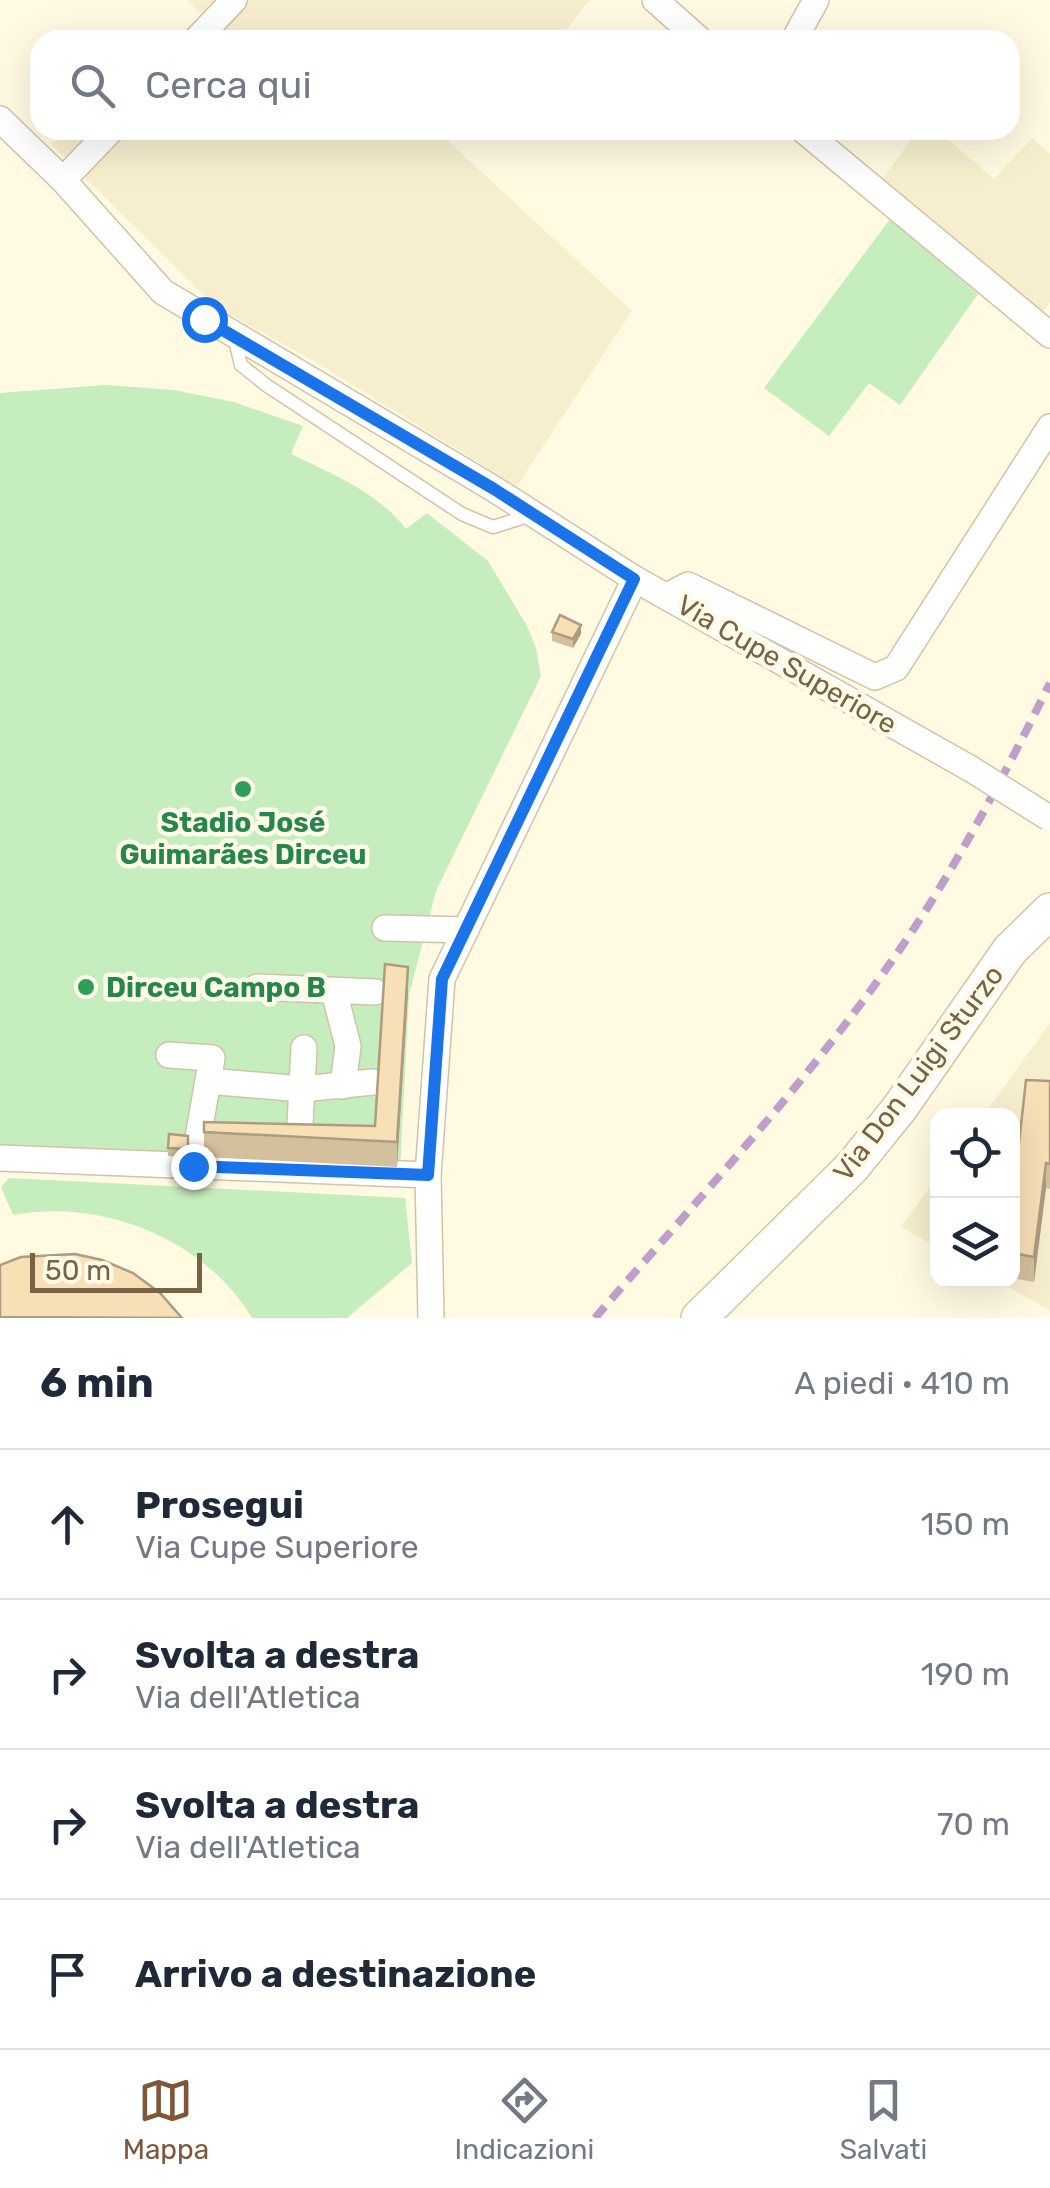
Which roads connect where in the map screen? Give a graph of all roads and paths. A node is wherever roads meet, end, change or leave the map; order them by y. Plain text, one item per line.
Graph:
1 (234, 0) edge
2 (655, 0) edge
3 (816, 0) edge
4 (206, 30) edge
5 (689, 30) edge
6 (800, 30) edge
7 (0, 119) edge
8 (101, 140) edge
9 (815, 140) edge
10 (63, 180) junction
11 (234, 335) junction
12 (1050, 335) edge
13 (1050, 427) edge
14 (533, 514) junction
15 (634, 579) junction
16 (667, 596) junction
17 (1050, 819) edge
18 (1050, 912) edge
19 (385, 928) dead end
20 (466, 930) junction
21 (1050, 932) edge
22 (257, 987) dead end
23 (334, 991) junction
24 (375, 992) dead end
25 (304, 1048) dead end
26 (169, 1055) dead end
27 (208, 1081) junction
28 (373, 1082) edge
29 (343, 1086) junction
30 (302, 1089) junction
31 (299, 1143) edge
32 (0, 1158) edge
33 (193, 1166) junction
34 (428, 1175) junction
35 (431, 1318) edge
36 (699, 1318) edge
37 (731, 1318) edge

1 - 4 street
2 - 5 street
3 - 6 street
7 - 10 street, Via Cupe Superiore
8 - 10 street
9 - 12 street
10 - 11 street, Via Cupe Superiore
11 - 14 street, Via Cupe Superiore
11 - 14 lane
13 - 16 street
14 - 15 street, Via Cupe Superiore
15 - 16 street, Via Cupe Superiore
15 - 20 street
16 - 17 street, Via Cupe Superiore, bridge
18 - 36 street, Via Don Luigi Sturzo
19 - 20 street
20 - 34 street
21 - 37 street, Via Don Luigi Sturzo
22 - 23 street
23 - 24 street
23 - 29 street
25 - 30 street
26 - 27 street
27 - 30 street
27 - 33 street
28 - 29 street
29 - 30 street
30 - 31 street
32 - 33 street
33 - 34 street
34 - 35 street

